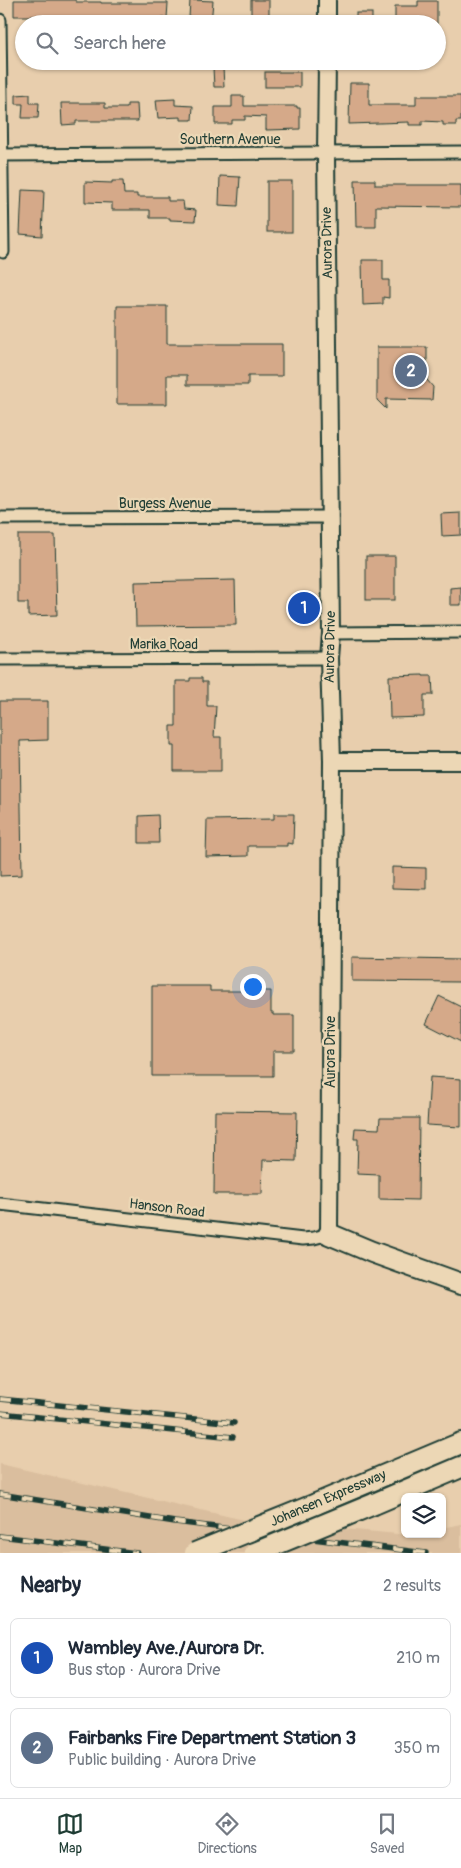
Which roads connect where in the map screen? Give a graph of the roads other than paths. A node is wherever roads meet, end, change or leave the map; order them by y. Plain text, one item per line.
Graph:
1 (327, 0) edge
2 (327, 15) edge
3 (0, 20) edge
4 (326, 70) edge
5 (461, 152) edge
6 (326, 154) junction
7 (1, 155) edge
8 (3, 252) dead end
9 (330, 517) junction
10 (0, 518) edge
11 (461, 632) edge
12 (331, 633) junction
13 (329, 658) junction
14 (0, 659) edge
15 (332, 761) junction
16 (461, 761) edge
17 (0, 1204) edge
18 (330, 1234) junction
19 (461, 1284) edge
20 (461, 1443) edge
21 (461, 1467) edge
22 (195, 1553) edge
23 (256, 1553) edge

1 - 2 street
3 - 7 street
4 - 6 street, Aurora Drive
5 - 6 street, Southern Avenue
6 - 7 street, Southern Avenue
6 - 9 street, Aurora Drive
7 - 8 street
9 - 10 street, Burgess Avenue
9 - 12 street, Aurora Drive
11 - 12 street
12 - 13 street, Aurora Drive
13 - 14 street, Marika Road
13 - 15 street, Aurora Drive
15 - 16 street
15 - 18 street, Aurora Drive
17 - 18 street, Hanson Road
18 - 19 highway
20 - 22 highway, Johansen Expressway, bridge
21 - 23 highway, Johansen Expressway, bridge

